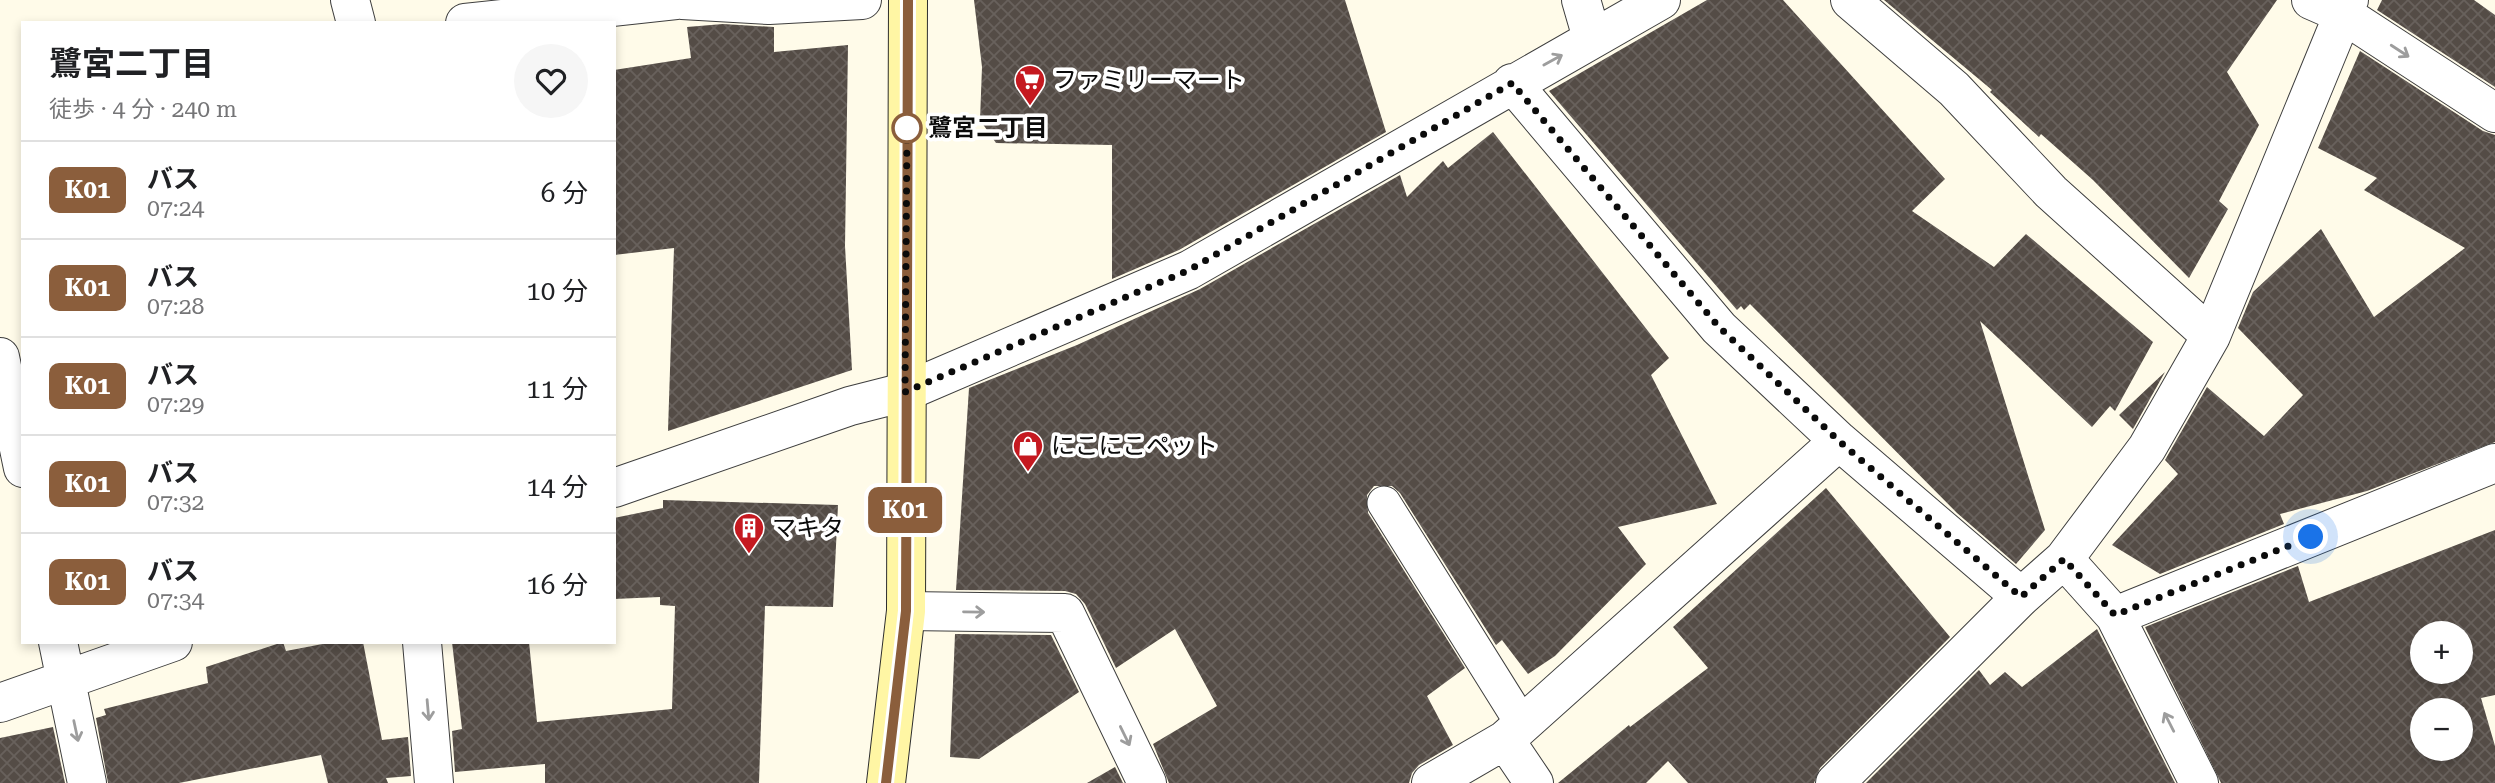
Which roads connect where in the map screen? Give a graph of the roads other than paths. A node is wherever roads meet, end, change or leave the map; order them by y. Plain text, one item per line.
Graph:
1 (349, 0) edge
2 (676, 0) edge
3 (682, 0) edge
4 (862, 0) edge
5 (908, 0) edge
6 (1581, 0) edge
7 (1661, 0) edge
8 (1850, 0) edge
9 (2334, 5) edge
10 (355, 21) edge
11 (481, 21) edge
12 (1592, 38) junction
13 (1512, 83) junction
14 (2495, 113) edge
15 (2211, 336) junction
16 (0, 357) edge
17 (905, 392) junction
18 (7, 431) edge
19 (1839, 441) junction
20 (21, 463) edge
21 (2495, 463) edge
22 (616, 487) edge
23 (1384, 503) dead end
24 (2064, 559) junction
25 (2021, 597) junction
26 (906, 611) junction
27 (2115, 615) junction
28 (58, 644) edge
29 (167, 644) edge
30 (422, 644) edge
31 (65, 680) junction
32 (0, 703) edge
33 (1513, 731) junction
34 (87, 783) edge
35 (434, 783) edge
36 (886, 783) edge
37 (1147, 783) edge
38 (1432, 783) edge
39 (1535, 783) edge
40 (1835, 783) edge
41 (2199, 783) edge

1 - 10 street
2 - 11 street
3 - 4 street
5 - 17 main road
6 - 12 street
7 - 12 street
8 - 15 street
9 -> 14 street
9 - 15 street
13 -> 12 street
13 - 17 street
13 - 19 street
15 - 24 street
16 - 18 street
17 - 22 street
17 - 26 main road
18 - 20 street
19 - 25 street
19 - 33 street
21 - 27 street
23 - 33 lane
24 - 25 street
24 - 27 street
25 - 40 street
26 - 36 main road
26 -> 37 street
41 -> 27 street
28 - 31 street
29 - 31 street
30 -> 35 street
31 - 32 street
31 -> 34 street
33 - 38 street
33 - 39 street

